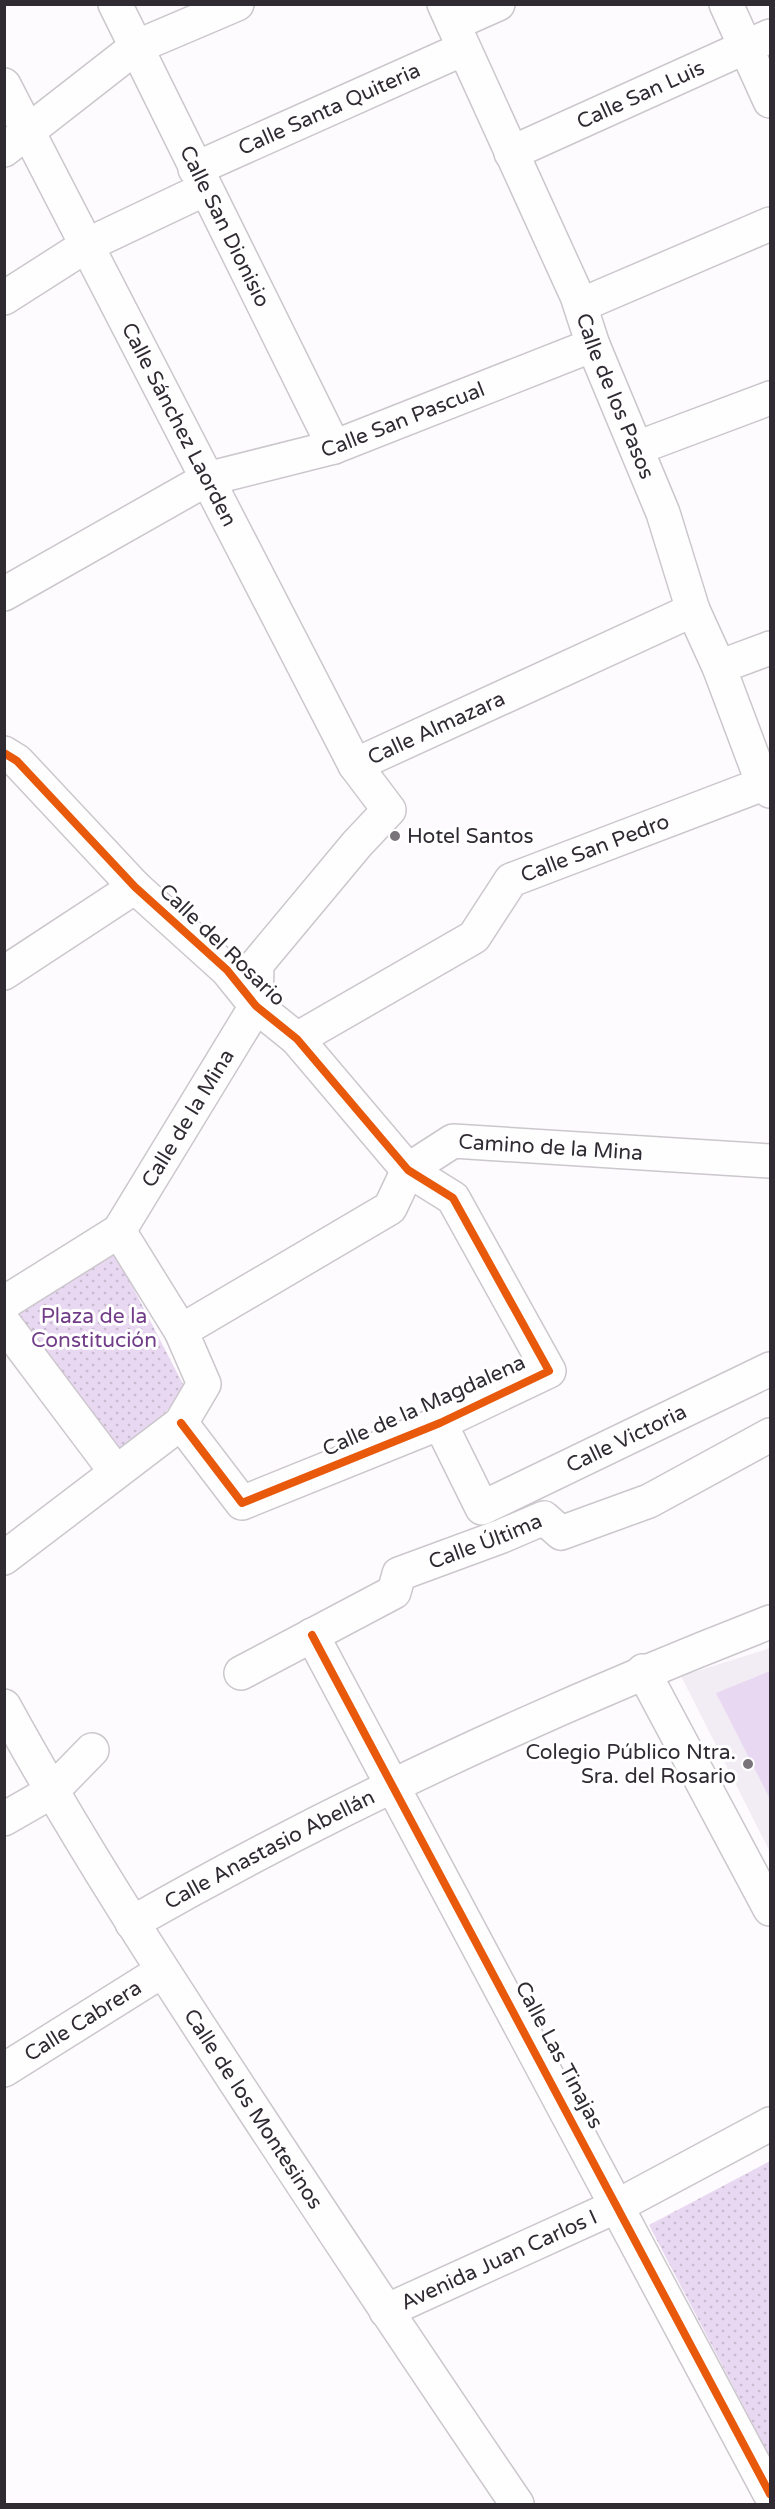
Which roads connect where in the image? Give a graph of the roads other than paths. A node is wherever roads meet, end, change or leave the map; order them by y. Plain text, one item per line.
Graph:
1 (115, 4) edge
2 (237, 4) edge
3 (498, 4) edge
4 (726, 4) edge
5 (453, 26) edge
6 (758, 42) edge
7 (136, 47) junction
8 (4, 84) edge
9 (771, 101) edge
10 (16, 141) edge
11 (511, 153) junction
12 (200, 179) junction
13 (771, 224) edge
14 (87, 245) junction
15 (4, 298) edge
16 (580, 305) junction
17 (593, 345) junction
18 (771, 398) edge
19 (334, 447) junction
20 (637, 448) junction
21 (207, 479) junction
22 (4, 594) edge
23 (693, 610) junction
24 (771, 648) edge
25 (719, 667) junction
26 (4, 753) edge
27 (355, 765) junction
28 (767, 788) edge
29 (135, 887) junction
30 (4, 973) edge
31 (256, 1006) junction
32 (297, 1039) junction
33 (771, 1161) edge
34 (408, 1170) junction
35 (119, 1230) junction
36 (4, 1303) edge
37 (4, 1323) edge
38 (181, 1331) junction
39 (767, 1381) edge
40 (181, 1423) junction
41 (440, 1423) junction
42 (771, 1435) edge
43 (116, 1472) junction
44 (482, 1508) junction
45 (502, 1536) junction
46 (4, 1558) edge
47 (771, 1622) edge
48 (312, 1635) junction
49 (643, 1671) junction
50 (241, 1672) dead end
51 (4, 1706) edge
52 (92, 1750) dead end
53 (394, 1786) junction
54 (51, 1792) junction
55 (4, 1819) edge
56 (771, 1909) edge
57 (132, 1923) junction
58 (162, 1971) junction
59 (4, 2070) edge
60 (771, 2124) edge
61 (618, 2205) junction
62 (386, 2311) junction
63 (771, 2494) edge
64 (517, 2505) edge

1 - 7 street, Calle San Dionisio
2 - 7 street
3 - 5 street, Calle Santa Quiteria
4 - 6 street
5 - 11 street, Calle de los Pasos
5 - 12 street, Calle Santa Quiteria
6 - 9 street
6 - 11 street, Calle San Luis
7 - 10 street
7 - 12 street, Calle San Dionisio
8 - 10 street, Calle Sánchez Laorden
10 - 14 street, Calle Sánchez Laorden
11 - 16 street, Calle de los Pasos
12 - 14 street, Calle Santa Quiteria
12 - 19 street, Calle San Dionisio
13 - 16 street
14 - 15 street, Calle Santa Quiteria
14 - 21 street, Calle Sánchez Laorden
16 - 17 street, Calle de los Pasos
17 - 19 street, Calle San Pascual
17 - 20 street, Calle de los Pasos
18 - 20 street
19 - 21 street, Calle San Pascual
20 - 23 street, Calle de los Pasos
21 - 22 street, Calle San Pascual
21 - 27 street, Calle Sánchez Laorden
23 - 25 street, Calle de los Pasos
23 - 27 street, Calle Almazara
24 - 25 street
25 - 28 street, Calle de los Pasos
26 - 29 street, Calle del Rosario
27 - 31 street, Calle Almazara
28 - 32 street, Calle San Pedro
29 - 30 street
29 - 31 street, Calle del Rosario
31 - 32 street, Calle del Rosario
31 - 35 street, Calle de la Mina
32 - 34 street, Calle del Rosario
33 - 34 street, Camino de la Mina
34 - 38 street
34 - 41 street, Calle de la Magdalena
35 - 36 street
35 - 38 street
37 - 43 street
38 - 40 street
39 - 44 street, Calle Victoria
40 - 41 street, Calle de la Magdalena
40 - 43 street
41 - 44 street
42 - 45 street, Calle Última
43 - 46 street
44 - 45 street
45 - 48 street, Calle Última
47 - 49 street, Calle Anastasio Abellán
48 - 50 street, Calle Última
48 - 53 street, Calle Las Tinajas
49 - 53 street, Calle Anastasio Abellán
49 - 56 street
51 - 54 street, Calle de los Montesinos
52 - 54 street
53 - 57 street, Calle Anastasio Abellán
53 - 61 street, Calle Las Tinajas
54 - 55 street
54 - 57 street, Calle de los Montesinos
57 - 58 street, Calle de los Montesinos
58 - 59 street, Calle Cabrera
58 - 62 street, Calle de los Montesinos
60 - 61 street, Avenida Juan Carlos I
61 - 62 street, Avenida Juan Carlos I
61 - 63 street, Calle Las Tinajas
62 - 64 street, Calle de los Montesinos

